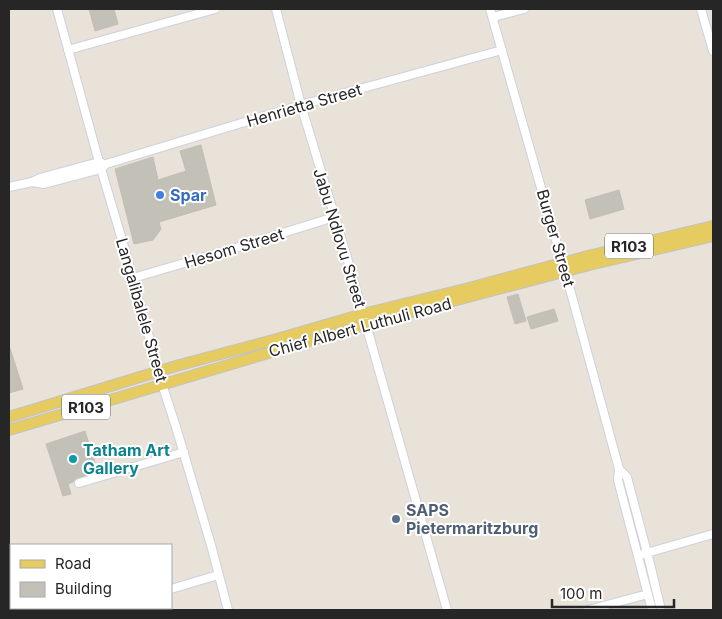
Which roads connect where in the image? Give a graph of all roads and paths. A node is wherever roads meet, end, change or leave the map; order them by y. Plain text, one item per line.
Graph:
1 (57, 9) edge
2 (215, 9) edge
3 (276, 9) edge
4 (490, 9) edge
5 (524, 9) edge
6 (701, 9) edge
7 (493, 17) junction
8 (68, 50) junction
9 (502, 50) junction
10 (713, 51) edge
11 (301, 105) junction
12 (94, 144) junction
13 (102, 165) junction
14 (78, 168) junction
15 (32, 182) junction
16 (9, 187) edge
17 (334, 217) junction
18 (713, 226) edge
19 (713, 236) edge
20 (564, 267) junction
21 (133, 278) junction
22 (364, 319) junction
23 (159, 371) junction
24 (162, 384) junction
25 (9, 417) edge
26 (9, 430) edge
27 (184, 452) junction
28 (619, 469) junction
29 (79, 483) dead end
30 (713, 534) edge
31 (647, 553) junction
32 (638, 556) junction
33 (218, 576) junction
34 (172, 589) edge
35 (657, 593) junction
36 (648, 594) junction
37 (228, 610) edge
38 (447, 610) edge
39 (588, 610) edge
40 (653, 610) edge
41 (661, 610) edge

1 - 8 street, Langalibalele Street
2 - 8 street
3 - 11 street, Jabu Ndlovu Street
4 - 7 street, Burger Street
5 - 7 street
6 - 10 street
7 - 9 street, Burger Street
8 - 12 street, Langalibalele Street
9 - 11 street, Henrietta Street
9 - 20 street, Burger Street
11 - 13 street, Henrietta Street
11 - 17 street, Jabu Ndlovu Street
12 - 13 street, Langalibalele Street
12 - 14 street
13 - 14 street, Henrietta Street
13 - 15 street, Henrietta Street
13 - 21 street, Langalibalele Street
14 - 15 street, Henrietta Street
15 - 16 street, Henrietta Street
17 - 21 street, Hesom Street
17 - 22 street, Jabu Ndlovu Street
18 - 20 main road, Chief Albert Luthuli Road / R103
19 - 20 main road, Chief Albert Luthuli Road / R103
20 - 22 main road, Chief Albert Luthuli Road / R103
20 - 28 street, Burger Street
21 - 23 street, Langalibalele Street
22 - 23 main road, Chief Albert Luthuli Road / R103
22 - 24 main road, Chief Albert Luthuli Road / R103
22 - 38 street, Jabu Ndlovu Street
23 - 24 street, Langalibalele Street
23 - 25 main road, Chief Albert Luthuli Road / R103
24 - 26 main road, Chief Albert Luthuli Road / R103
24 - 27 street, Langalibalele Street
27 - 29 street
27 - 33 street, Langalibalele Street
28 - 31 street, Burger Street
28 - 32 street, Burger Street
30 - 31 street
31 - 32 street
31 - 35 street, Burger Street
32 - 36 street, Burger Street
33 - 34 street
33 - 37 street, Langalibalele Street
35 - 40 street
35 - 41 street, Burger Street
36 - 39 street
36 - 40 street, Burger Street

